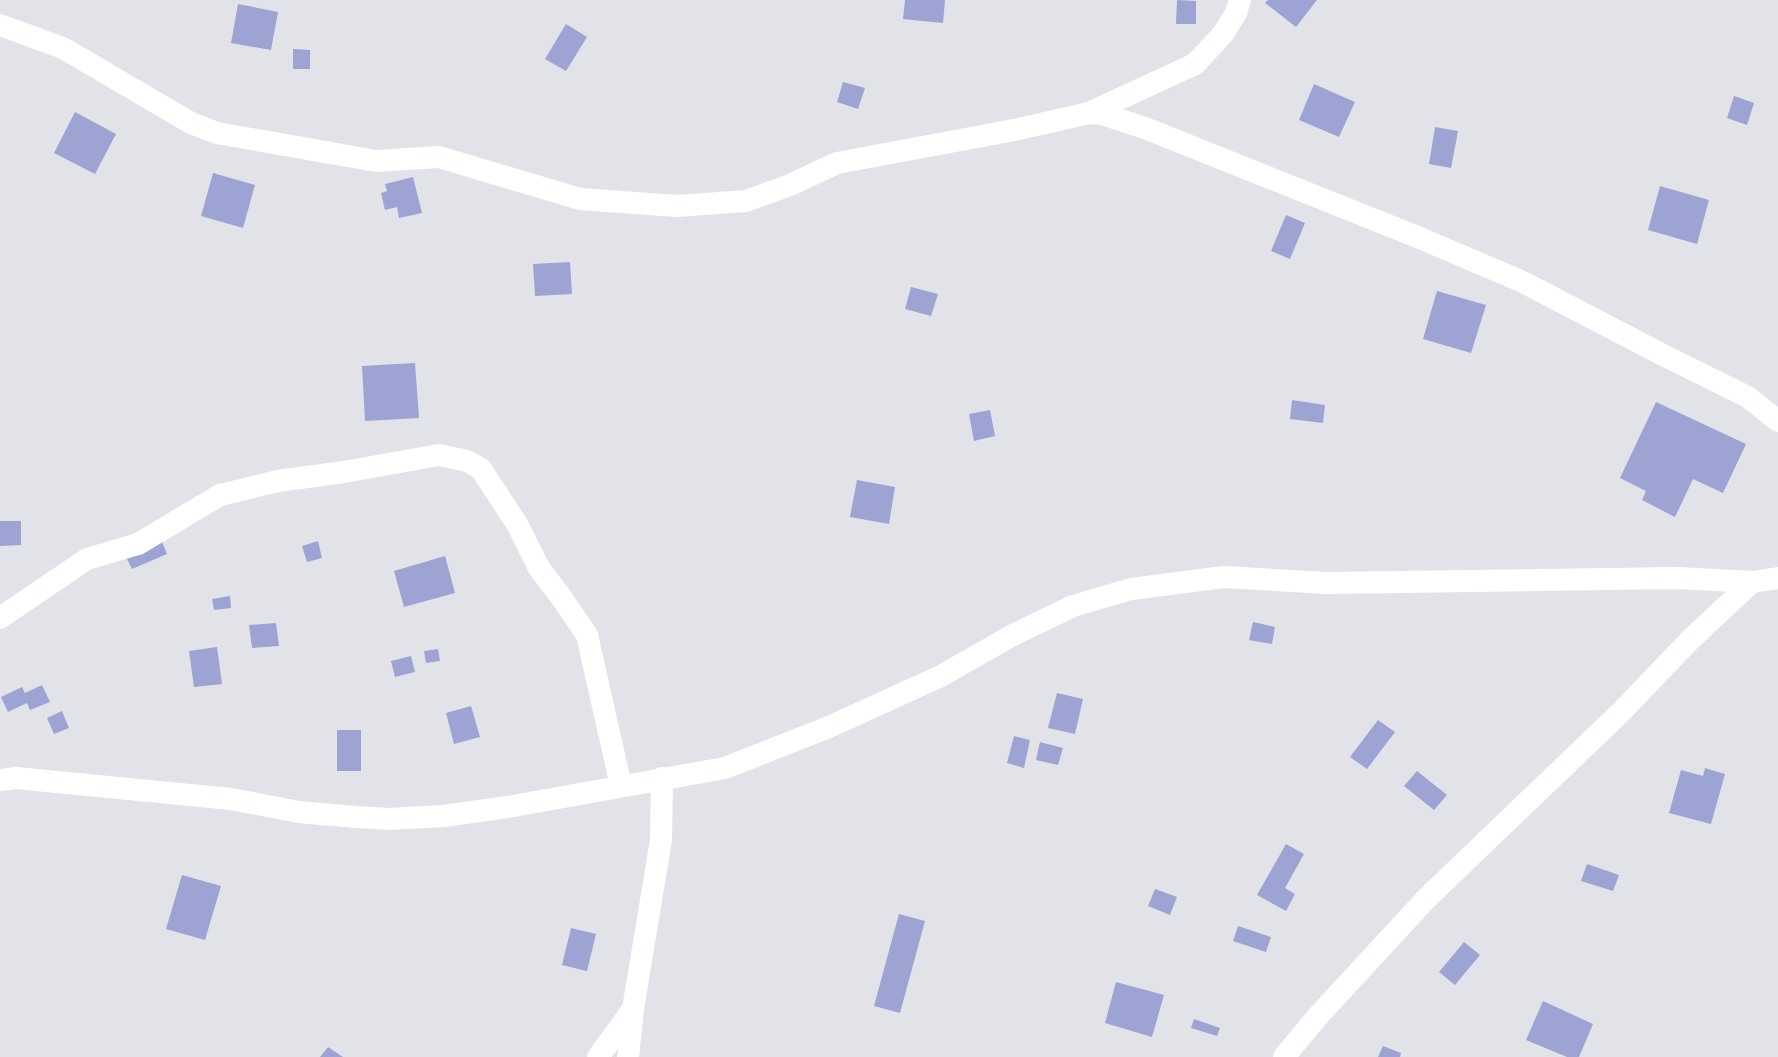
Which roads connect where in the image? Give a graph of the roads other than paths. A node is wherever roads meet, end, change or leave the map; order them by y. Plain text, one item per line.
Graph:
1 (1240, 0) edge
2 (0, 25) edge
3 (1089, 113) junction
4 (1778, 420) edge
5 (1778, 578) edge
6 (1752, 582) junction
7 (0, 618) edge
8 (662, 778) junction
9 (0, 780) edge
10 (621, 786) junction
11 (633, 1009) junction
12 (598, 1057) edge
13 (628, 1057) edge
14 (1284, 1057) edge

1 - 3 street
2 - 3 street
3 - 4 street
5 - 6 street
6 - 8 street
6 - 14 street
7 - 10 street
8 - 10 street
8 - 11 street
9 - 10 street
11 - 12 street
11 - 13 street

